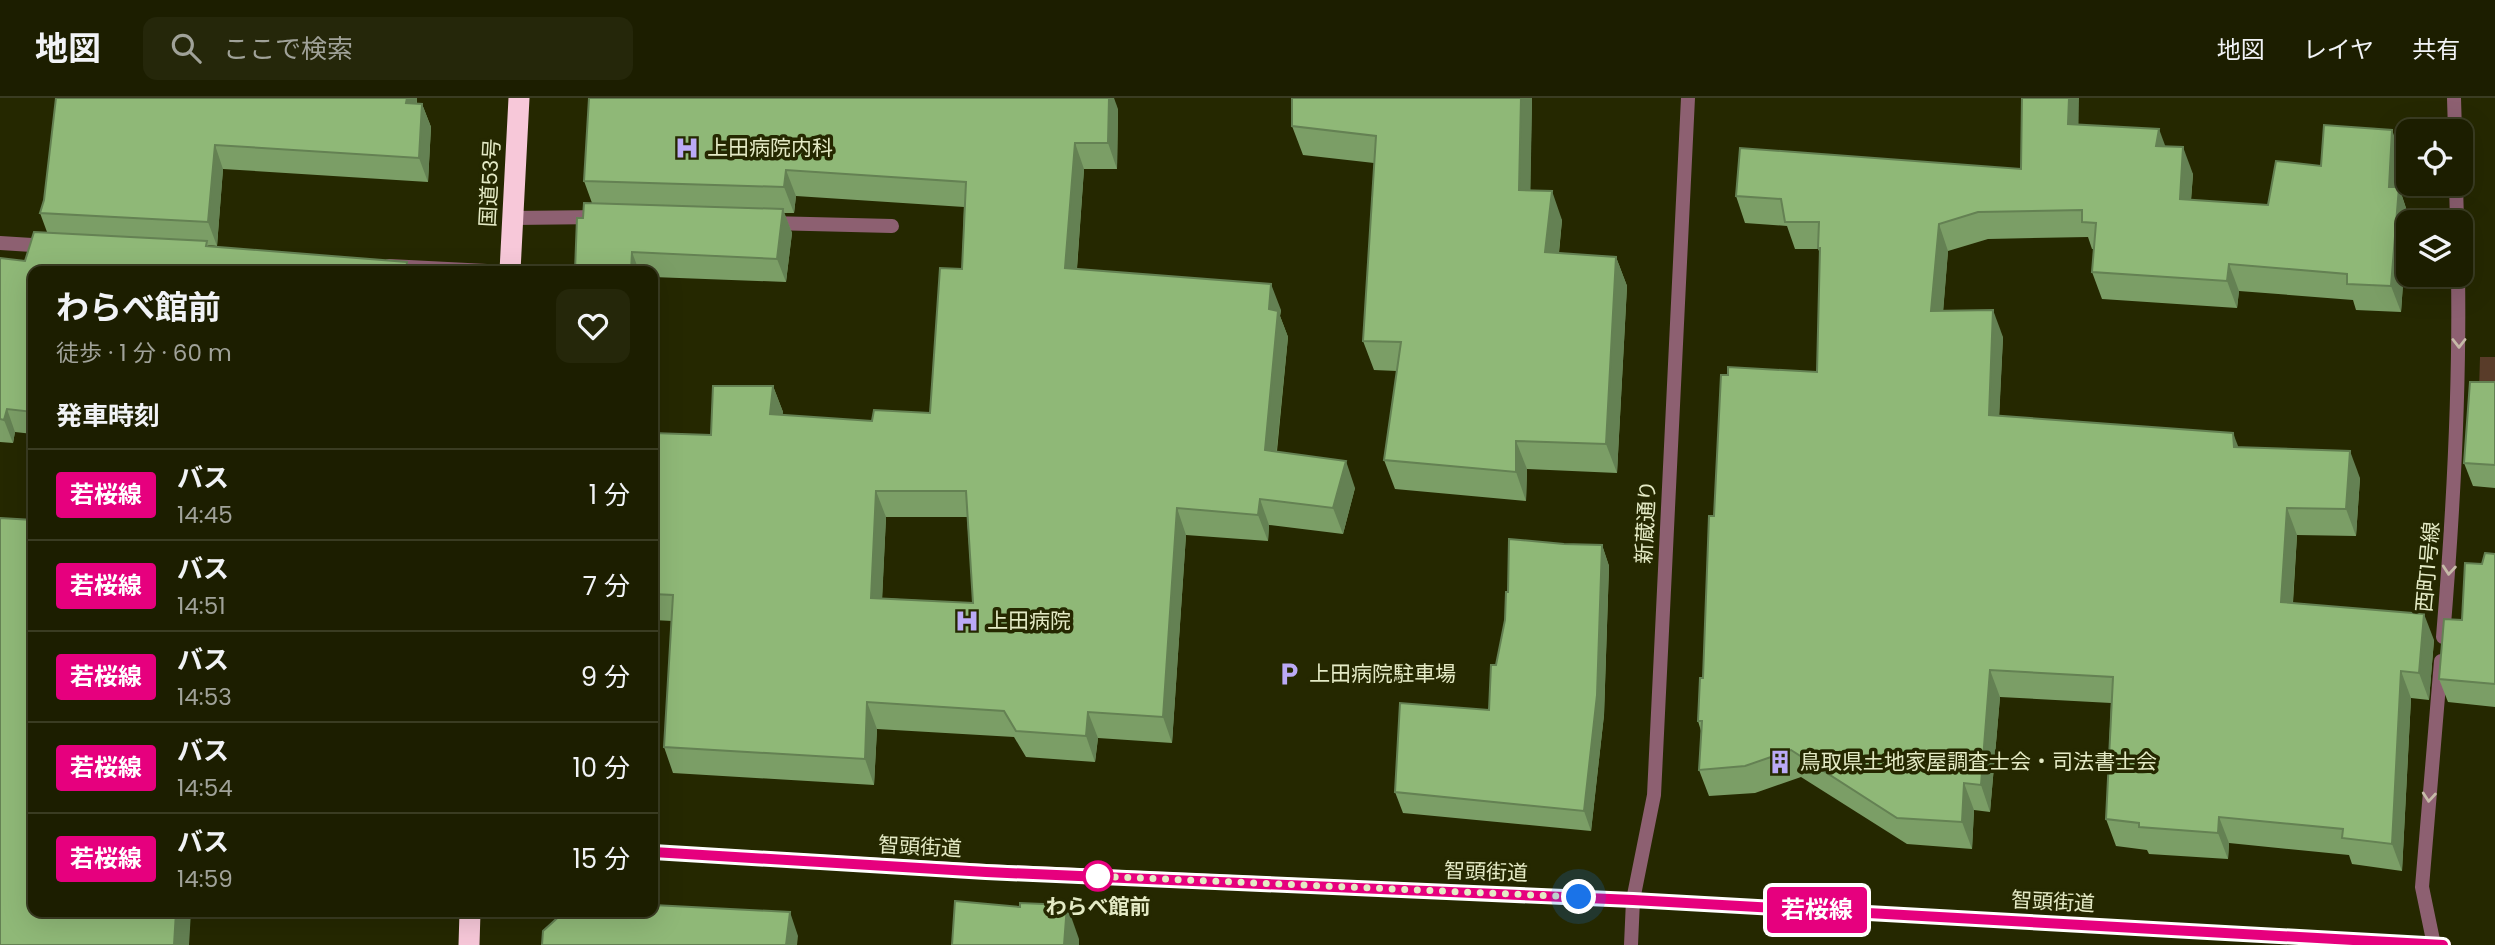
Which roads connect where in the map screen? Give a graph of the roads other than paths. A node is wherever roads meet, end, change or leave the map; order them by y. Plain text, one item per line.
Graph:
1 (519, 98) edge
2 (1688, 98) edge
3 (2454, 98) edge
4 (2455, 119) edge
5 (513, 218) junction
6 (619, 218) edge
7 (755, 222) edge
8 (892, 226) dead end
9 (0, 243) edge
10 (70, 247) edge
11 (376, 265) edge
12 (394, 266) edge
13 (510, 266) edge
14 (2458, 287) edge
15 (658, 852) edge
16 (1633, 900) junction
17 (470, 917) edge
18 (468, 945) edge
19 (1631, 945) edge
20 (2434, 945) edge
21 (2444, 945) edge

1 - 5 highway, 国道53号
2 - 16 street, 新蔵通り
3 - 4 street
5 - 6 street
5 - 13 highway, 国道53号
7 - 8 street
9 - 10 street
11 - 12 street
14 -> 20 street, 西町1号線
15 - 16 street, 智頭街道
16 - 19 street, 新蔵通り
16 - 20 street, 智頭街道
17 - 18 highway
20 - 21 street, 智頭街道

